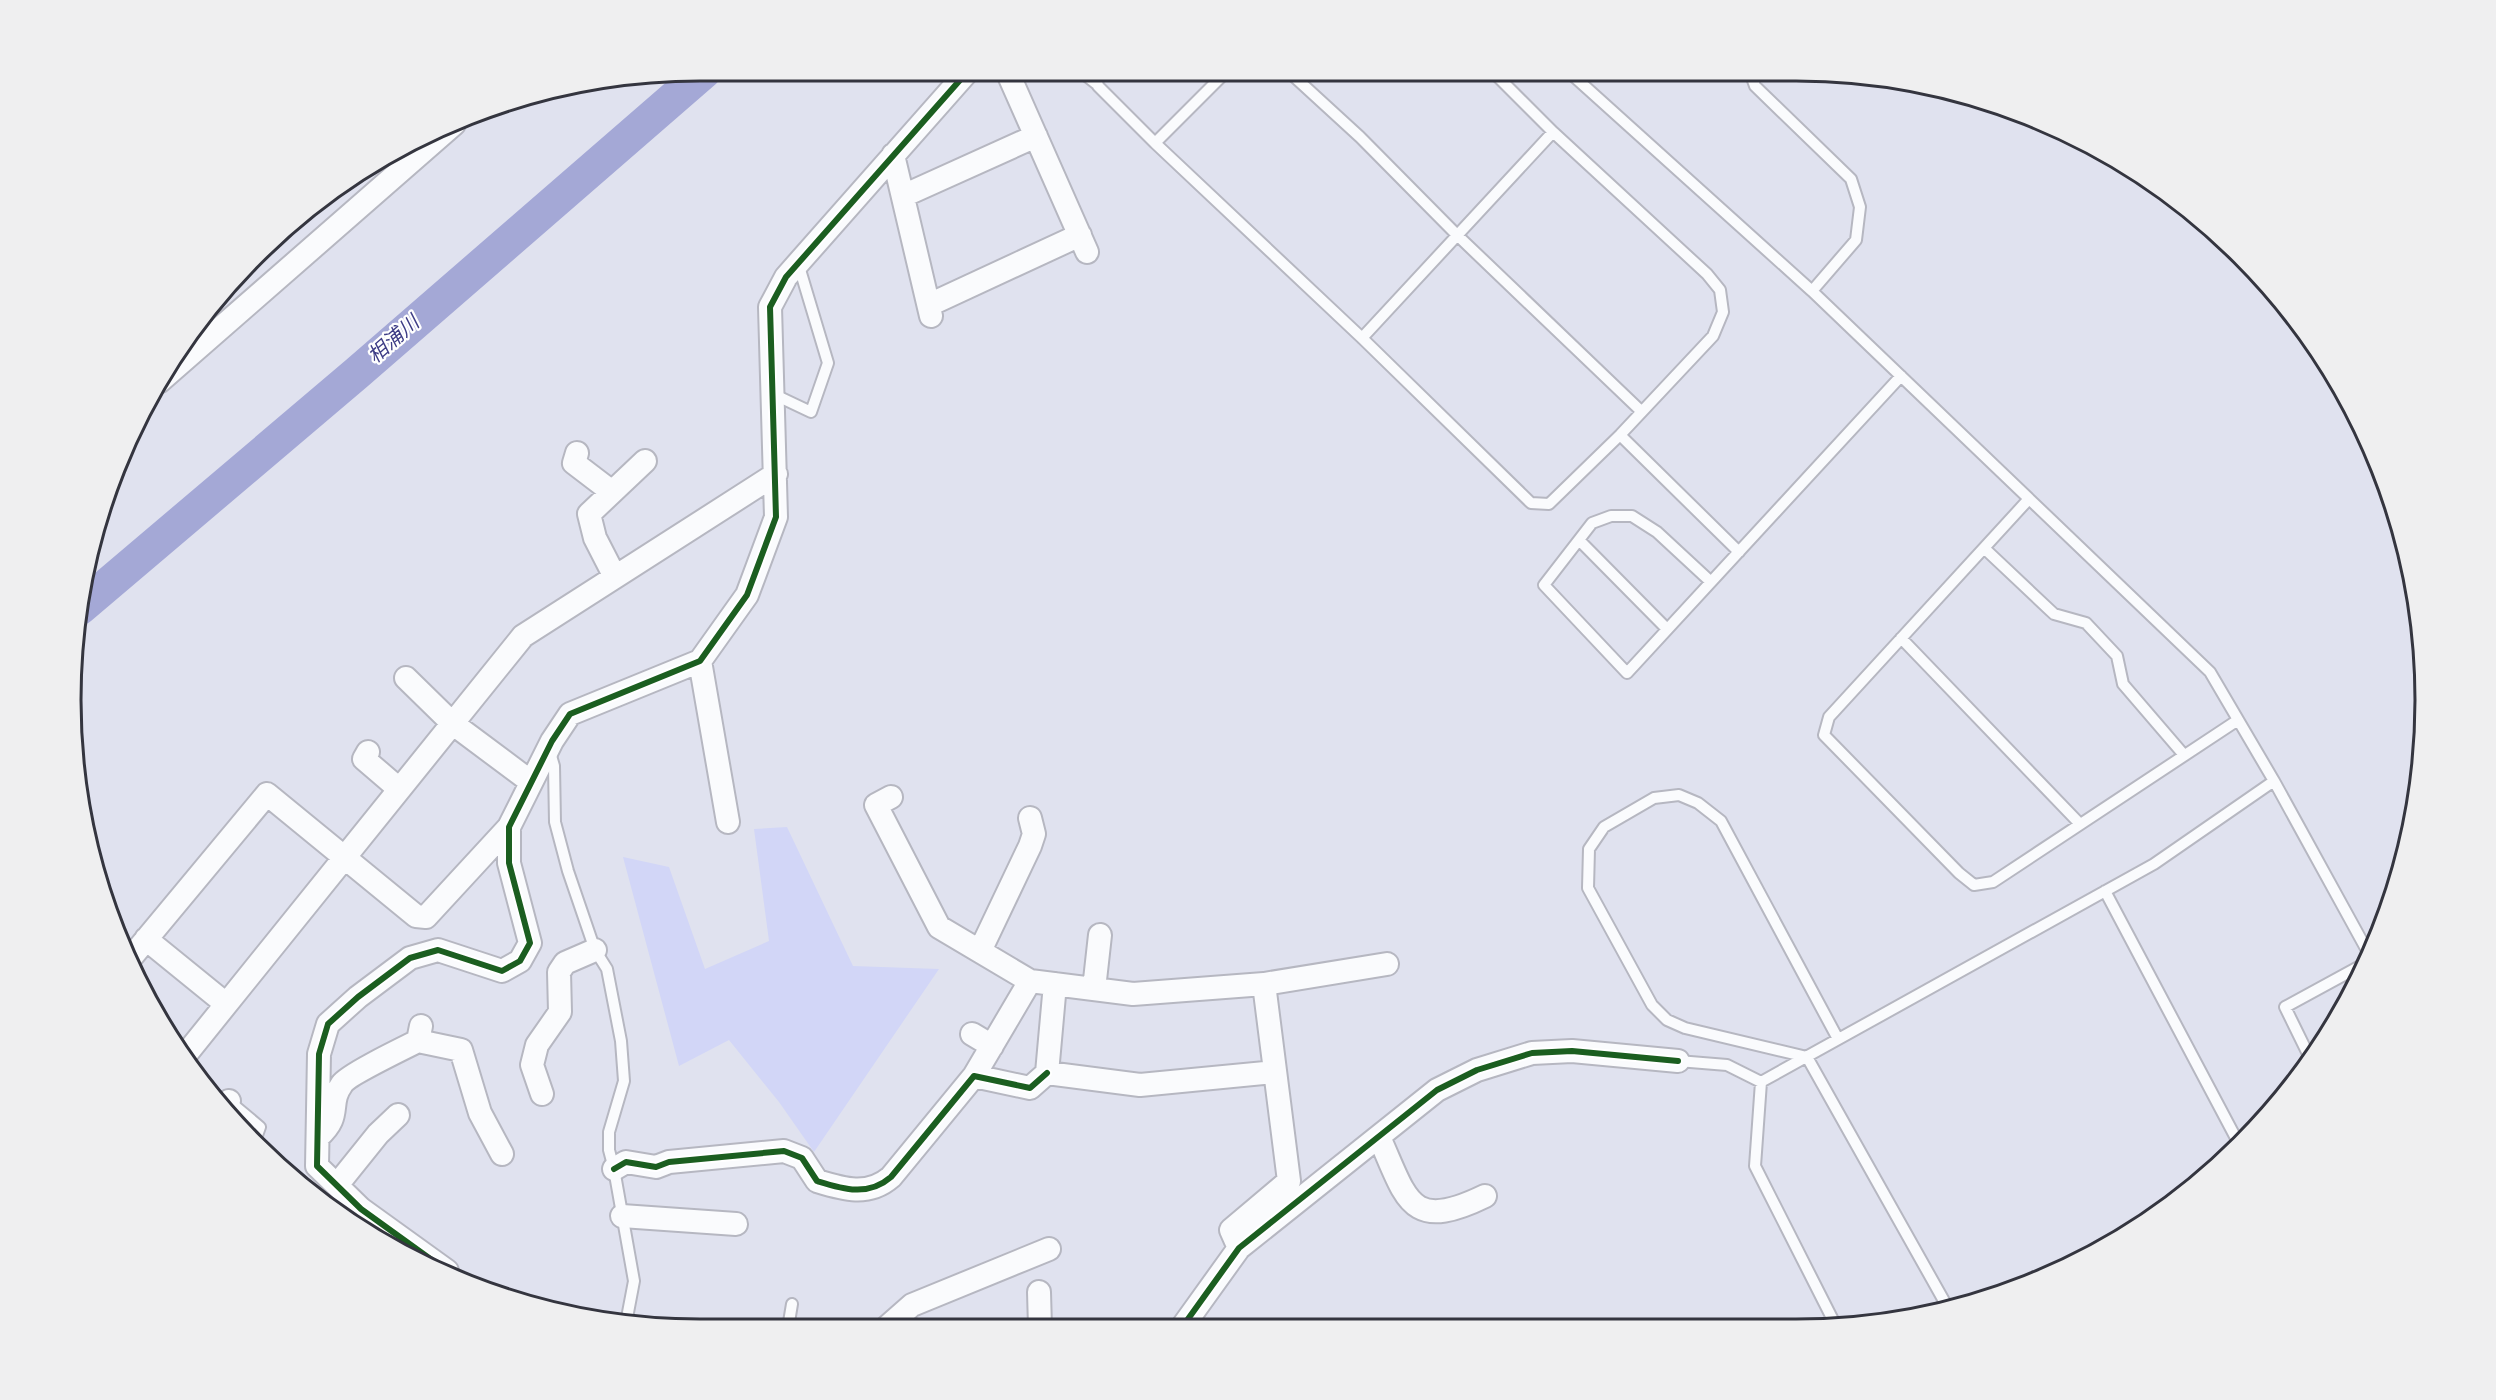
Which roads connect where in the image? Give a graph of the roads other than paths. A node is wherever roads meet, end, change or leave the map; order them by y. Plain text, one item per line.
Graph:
1 (959, 81) edge
2 (1011, 81) edge
3 (1092, 81) edge
4 (1097, 81) edge
5 (1217, 81) edge
6 (1299, 81) edge
7 (1502, 81) edge
8 (1579, 81) edge
9 (1753, 81) edge
10 (1098, 86) junction
11 (1553, 132) junction
12 (1036, 136) junction
13 (434, 141) edge
14 (1155, 143) junction
15 (893, 155) junction
16 (903, 196) junction
17 (1456, 234) junction
18 (798, 263) junction
19 (1812, 291) junction
20 (1362, 338) junction
21 (181, 363) edge
22 (1901, 376) junction
23 (773, 394) junction
24 (1641, 411) junction
25 (1620, 435) junction
26 (577, 453) dead end
27 (645, 461) dead end
28 (776, 474) junction
29 (612, 492) junction
30 (2028, 500) junction
31 (1580, 540) junction
32 (1984, 548) junction
33 (1738, 552) junction
34 (615, 577) junction
35 (1711, 582) junction
36 (1667, 629) junction
37 (1901, 638) junction
38 (700, 661) junction
39 (406, 678) dead end
40 (2238, 720) junction
41 (452, 723) junction
42 (549, 748) junction
43 (2184, 755) junction
44 (364, 759) dead end
45 (2274, 781) junction
46 (531, 782) junction
47 (399, 789) junction
48 (891, 796) dead end
49 (1030, 818) dead end
50 (728, 822) dead end
51 (2080, 824) junction
52 (509, 827) junction
53 (344, 858) junction
54 (2105, 891) junction
55 (1100, 935) dead end
56 (146, 939) junction
57 (2364, 945) edge
58 (595, 950) junction
59 (980, 951) junction
60 (135, 952) edge
61 (2353, 970) edge
62 (1375, 971) dead end
63 (1030, 981) junction
64 (1055, 984) junction
65 (1264, 984) junction
66 (1094, 989) junction
67 (226, 1004) junction
68 (972, 1034) dead end
69 (1838, 1039) junction
70 (992, 1046) junction
71 (189, 1050) edge
72 (2306, 1050) edge
73 (1807, 1057) junction
74 (1678, 1061) joint
75 (1275, 1072) junction
76 (1047, 1073) junction
77 (974, 1076) junction
78 (1761, 1082) junction
79 (542, 1094) dead end
80 (240, 1114) edge
81 (398, 1115) dead end
82 (258, 1133) edge
83 (318, 1137) junction
84 (1379, 1137) junction
85 (2235, 1137) edge
86 (502, 1154) dead end
87 (614, 1168) junction
88 (1485, 1196) dead end
89 (343, 1200) edge
90 (622, 1216) junction
91 (736, 1224) dead end
92 (402, 1243) edge
93 (1239, 1248) junction
94 (1049, 1249) dead end
95 (1040, 1292) dead end
96 (1944, 1301) edge
97 (792, 1304) dead end
98 (628, 1315) edge
99 (1831, 1318) edge
100 (790, 1319) edge
101 (896, 1319) edge
102 (1040, 1319) edge
103 (1188, 1319) edge

1 - 15 street
2 - 12 street
3 - 10 lane
4 - 10 lane
5 - 14 lane
6 - 17 lane
7 - 11 lane
8 - 19 lane
9 - 19 lane
10 - 14 lane
11 - 17 lane
11 - 24 lane
12 - 16 street
12 - 16 street
13 - 21 street
14 - 20 lane
15 - 16 street
15 - 18 street
17 - 20 lane
17 - 24 lane
18 - 23 street
18 - 23 lane
19 - 22 lane
20 - 25 lane
22 - 30 lane
22 - 33 lane
23 - 28 street
24 - 25 lane
25 - 33 lane
26 - 29 street
27 - 29 street
28 - 34 street
28 - 38 street
29 - 34 street
30 - 32 lane
30 - 40 lane
31 - 35 lane
31 - 36 lane
31 - 36 lane
32 - 37 lane
32 - 43 lane
33 - 35 lane
34 - 41 street
35 - 36 lane
37 - 51 lane
37 - 51 lane
38 - 42 street
38 - 50 street
39 - 41 street
40 - 43 lane
40 - 45 lane
41 - 46 street
41 - 47 street
42 - 46 street
42 - 58 lane
43 - 51 lane
44 - 47 street
45 - 54 lane
45 - 57 lane
46 - 52 street
47 - 53 street
48 - 59 street
49 - 59 street
52 - 53 street
52 - 83 street
53 - 56 street
53 - 67 street
54 - 69 lane
54 - 85 lane
55 - 66 street
56 - 60 street
56 - 67 street
58 - 79 street
58 - 87 lane
59 - 63 street
61 - 72 lane
62 - 65 street
63 - 64 street
63 - 70 street
64 - 66 street
64 - 76 street
65 - 66 street
65 - 75 street
67 - 71 street
68 - 70 street
69 - 73 lane
69 - 73 lane
70 - 77 street
73 - 78 lane
73 - 96 lane
74 - 78 lane
74 - 84 street
75 - 76 street
75 - 93 street
76 - 77 street
77 - 87 street
78 - 99 lane
80 - 82 lane
81 - 89 street
83 - 86 street
83 - 89 street
84 - 88 street
84 - 93 street
87 - 90 lane
89 - 92 street
90 - 91 street
90 - 98 lane
93 - 103 street
94 - 101 street
95 - 102 street
97 - 100 lane

